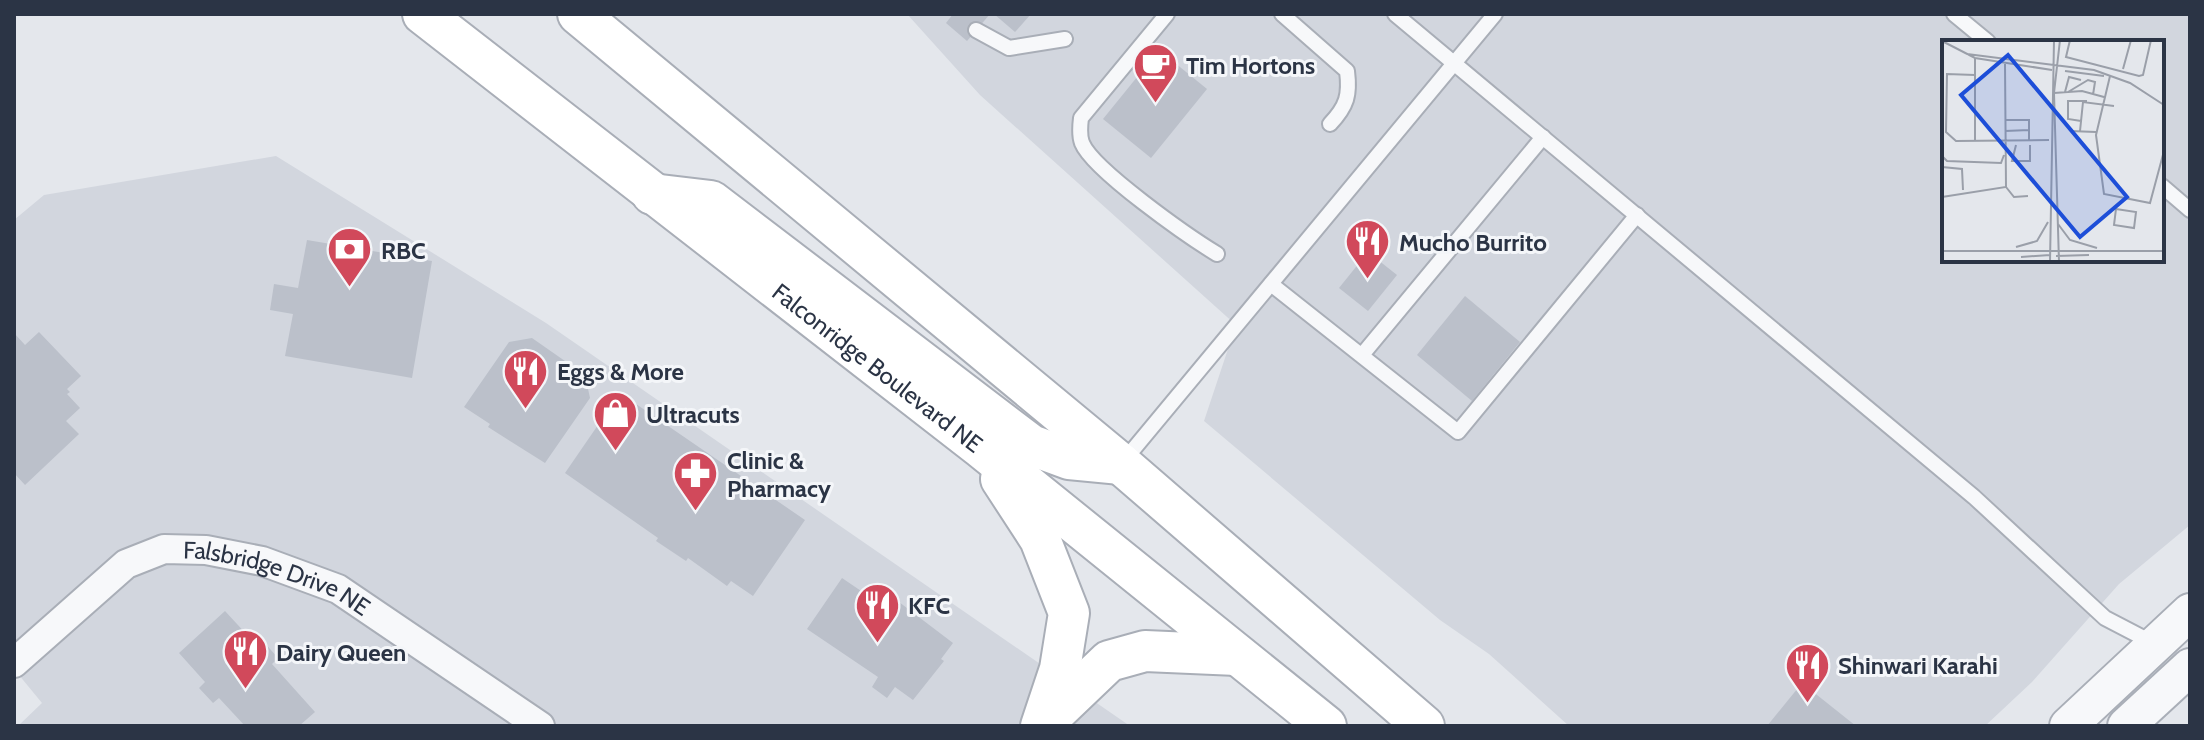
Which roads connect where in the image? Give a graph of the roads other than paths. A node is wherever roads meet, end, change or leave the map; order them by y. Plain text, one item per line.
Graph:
1 (423, 14) edge
2 (578, 14) edge
3 (1167, 14) edge
4 (1282, 14) edge
5 (1395, 14) edge
6 (1495, 14) edge
7 (1954, 14) edge
8 (976, 30) dead end
9 (1065, 39) dead end
10 (1986, 40) edge
11 (1454, 63) junction
12 (1330, 124) dead end
13 (1543, 137) junction
14 (2164, 188) edge
15 (652, 194) junction
16 (2190, 210) edge
17 (1637, 215) junction
18 (1217, 254) dead end
19 (1271, 284) junction
20 (1362, 355) junction
21 (980, 447) junction
22 (1121, 464) junction
23 (2190, 612) edge
24 (2155, 644) junction
25 (1237, 655) junction
26 (14, 663) edge
27 (2190, 667) edge
28 (540, 726) edge
29 (1041, 726) edge
30 (1326, 726) edge
31 (1424, 726) edge
32 (2068, 726) edge
33 (2126, 726) edge

1 - 15 main road, Falconridge Boulevard NE
2 - 22 main road
3 - 18 lane
4 - 12 lane
5 - 11 lane
6 - 11 lane
7 - 10 lane
8 - 9 lane
11 - 13 lane
11 - 19 lane
13 - 17 lane
13 - 20 lane
14 - 16 lane
15 - 21 main road, Falconridge Boulevard NE
15 - 22 main road
17 - 20 lane
17 - 24 lane
19 - 20 lane
19 - 22 lane
21 - 25 main road, Falconridge Boulevard NE
21 - 29 main road
22 - 31 main road
23 - 24 street
24 - 32 street
25 - 29 main road
25 - 30 main road, Falconridge Boulevard NE
26 - 28 street, Falsbridge Drive NE
27 - 33 street

